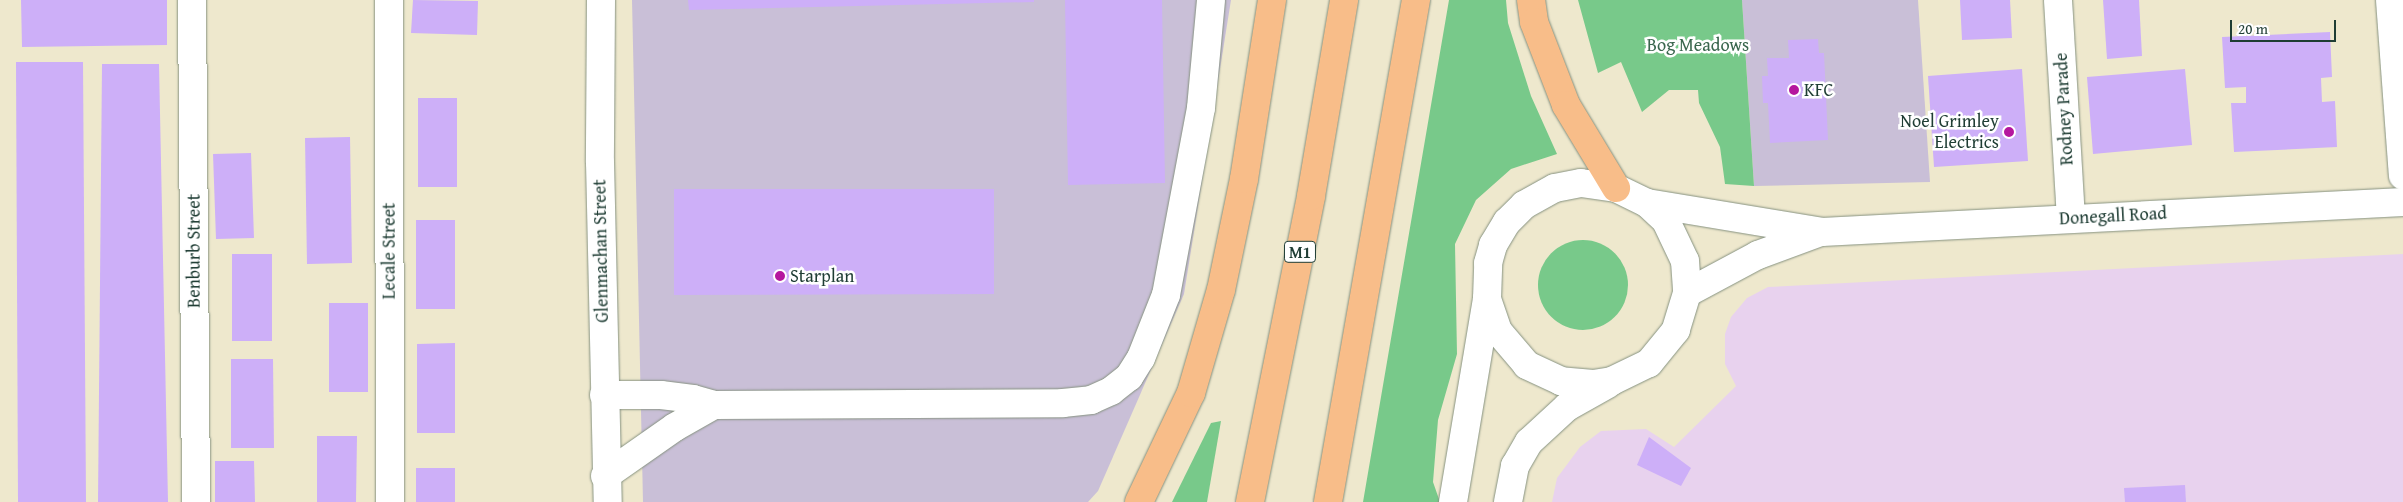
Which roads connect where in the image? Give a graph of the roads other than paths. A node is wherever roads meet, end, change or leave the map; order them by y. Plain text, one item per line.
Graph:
1 (192, 0) edge
2 (389, 0) edge
3 (601, 0) edge
4 (1211, 0) edge
5 (1272, 0) edge
6 (1344, 0) edge
7 (1416, 0) edge
8 (1531, 0) edge
9 (2058, 0) edge
10 (2390, 0) edge
11 (2403, 176) edge
12 (1633, 196) junction
13 (2403, 202) edge
14 (2071, 218) junction
15 (1822, 232) junction
16 (1687, 293) junction
17 (1487, 299) junction
18 (1612, 382) junction
19 (604, 395) junction
20 (714, 406) junction
21 (606, 489) edge
22 (196, 502) edge
23 (390, 502) edge
24 (1139, 502) edge
25 (1250, 502) edge
26 (1328, 502) edge
27 (1453, 502) edge
28 (1508, 502) edge

1 - 22 street, Benburb Street
2 - 23 street, Lecale Street
3 - 19 street, Glenmachan Street
4 - 20 street
5 - 24 highway
6 - 25 highway, M1
7 - 26 highway
8 - 12 highway
9 - 14 street, Rodney Parade
10 - 11 street
12 - 15 street, Donegall Road
12 - 16 street
12 - 17 street, Donegall Road
13 - 14 street, Donegall Road
14 - 15 street, Donegall Road
15 - 16 street, Donegall Road
16 - 18 street
17 - 18 street
17 - 27 street
18 - 28 street
19 - 20 street
19 - 21 street, Glenmachan Street
20 - 21 street

